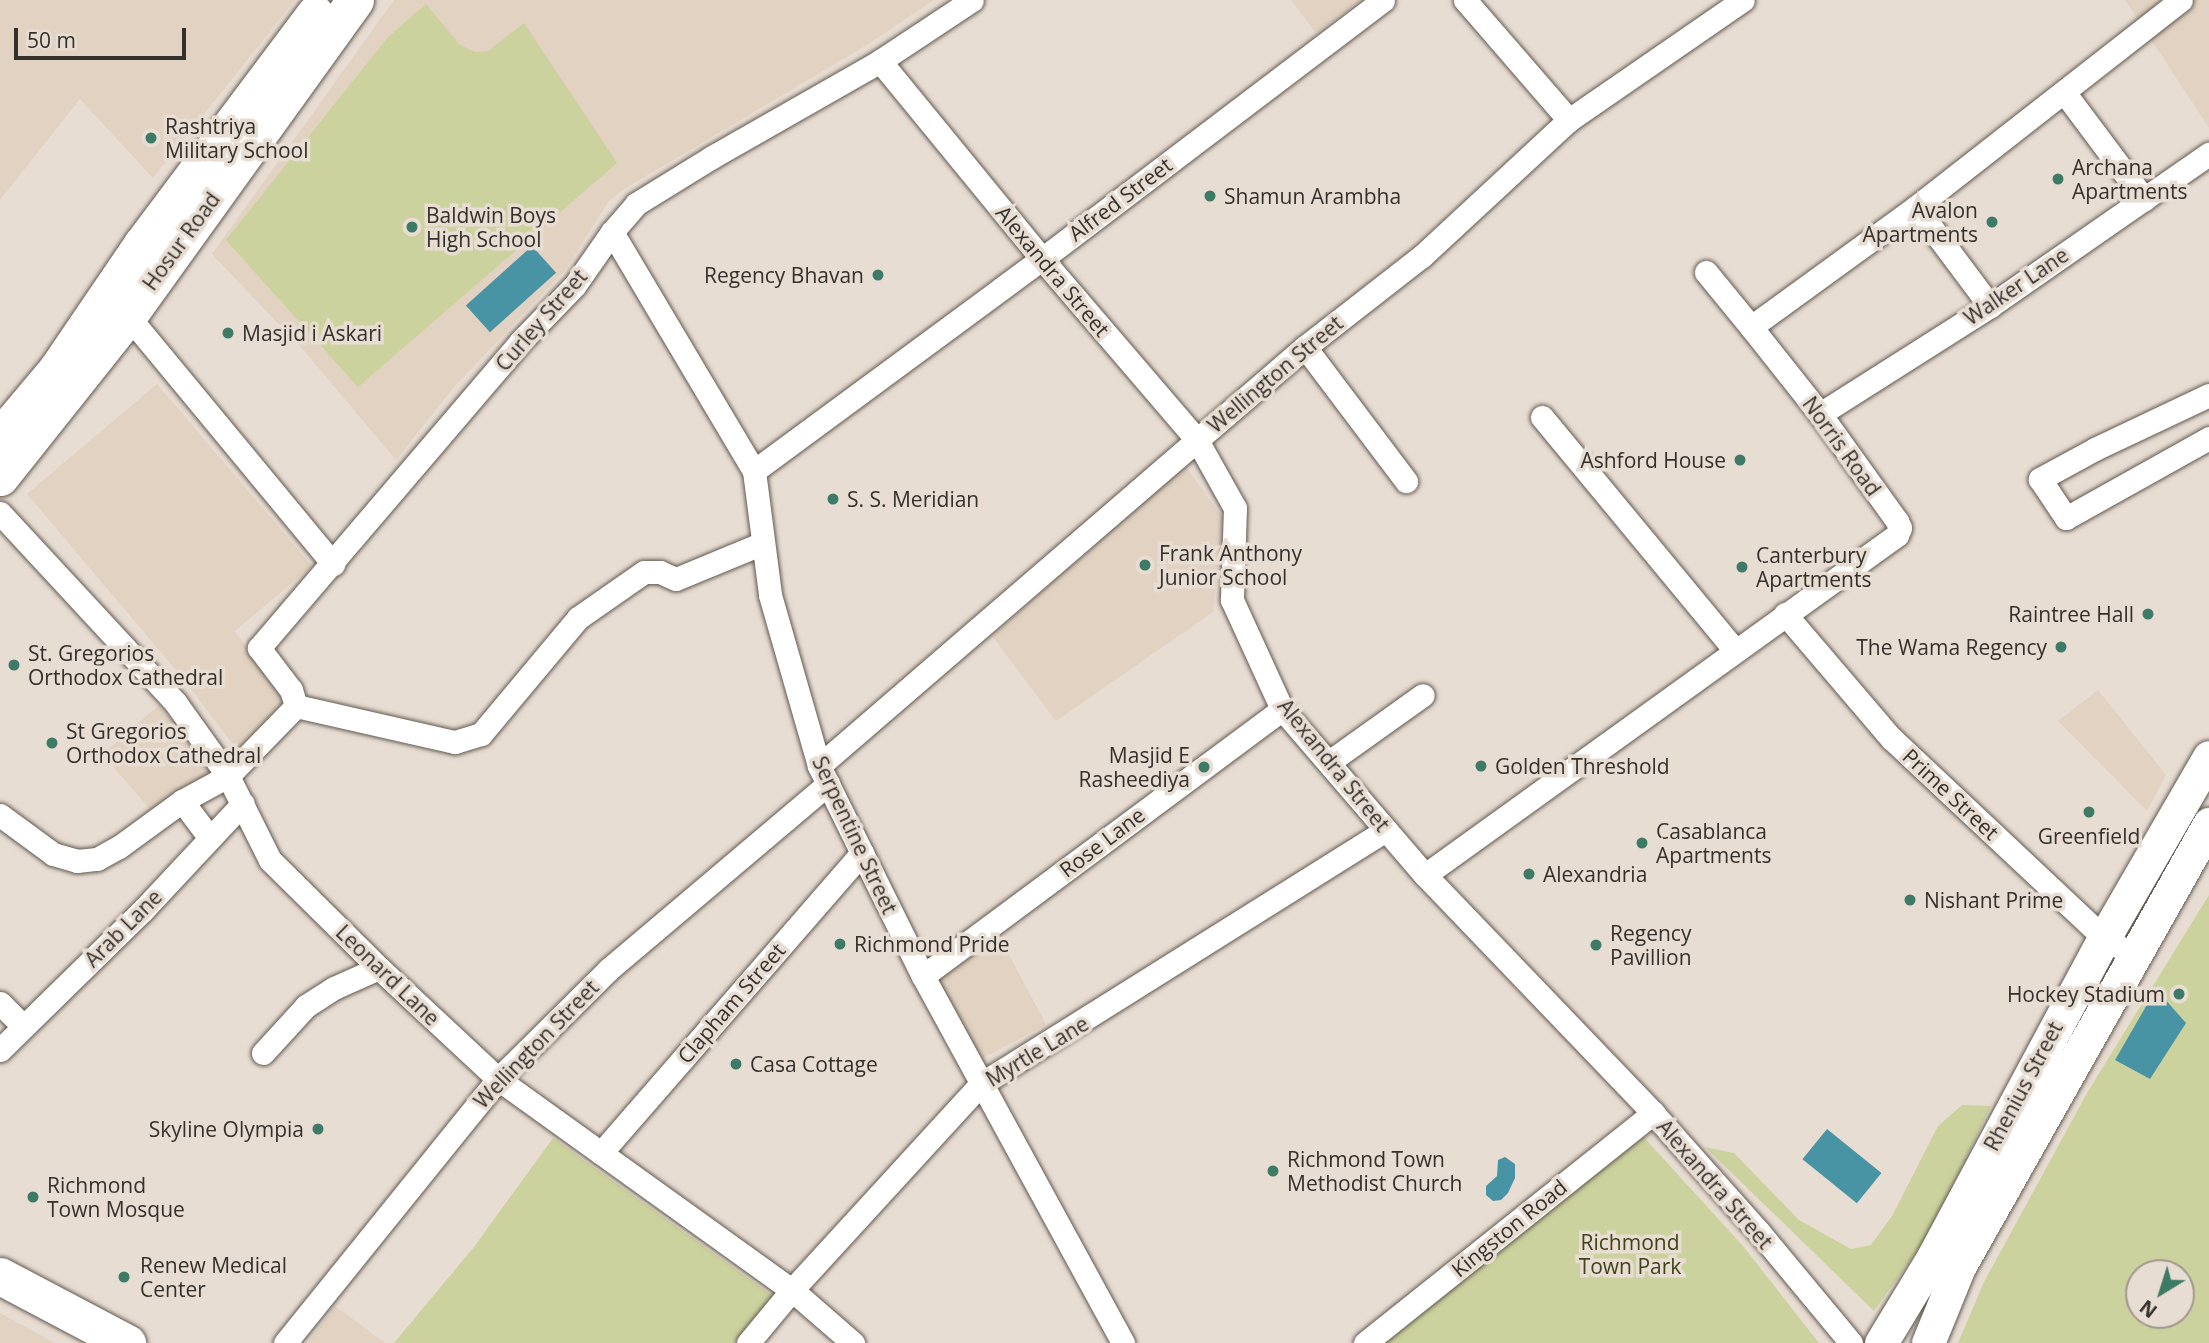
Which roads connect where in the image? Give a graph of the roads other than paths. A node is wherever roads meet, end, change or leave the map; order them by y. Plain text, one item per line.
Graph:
1 (326, 0) edge
2 (355, 0) edge
3 (972, 0) edge
4 (1383, 0) edge
5 (1465, 0) edge
6 (1743, 0) edge
7 (2181, 0) edge
8 (880, 61) junction
9 (2064, 92) junction
10 (1569, 120) junction
11 (2209, 153) edge
12 (2144, 200) junction
13 (1916, 207) junction
14 (612, 232) junction
15 (1042, 259) junction
16 (1706, 272) dead end
17 (1990, 306) junction
18 (128, 316) junction
19 (1751, 327) junction
20 (1305, 347) junction
21 (2209, 395) edge
22 (1820, 414) junction
23 (1542, 416) dead end
24 (0, 437) edge
25 (2209, 438) edge
26 (1197, 440) junction
27 (754, 471) junction
28 (0, 477) edge
29 (1406, 481) dead end
30 (4, 517) edge
31 (763, 543) junction
32 (333, 564) junction
33 (1785, 614) junction
34 (1735, 650) junction
35 (1423, 695) dead end
36 (296, 706) junction
37 (1282, 709) junction
38 (2209, 757) edge
39 (1329, 762) junction
40 (824, 775) junction
41 (228, 776) junction
42 (182, 801) junction
43 (243, 803) junction
44 (0, 815) edge
45 (2209, 824) edge
46 (1386, 830) junction
47 (210, 838) junction
48 (862, 853) junction
49 (1425, 875) junction
50 (2104, 938) junction
51 (2134, 956) junction
52 (379, 968) junction
53 (923, 976) junction
54 (0, 1003) edge
55 (23, 1026) junction
56 (0, 1050) edge
57 (263, 1053) dead end
58 (498, 1079) junction
59 (981, 1084) junction
60 (1653, 1113) junction
61 (601, 1153) junction
62 (0, 1276) edge
63 (792, 1290) junction
64 (127, 1343) edge
65 (285, 1343) edge
66 (748, 1343) edge
67 (853, 1343) edge
68 (1124, 1343) edge
69 (1365, 1343) edge
70 (1851, 1343) edge
71 (1881, 1343) edge
72 (1928, 1343) edge

1 - 24 main road, Hosur Road
2 - 18 main road, Hosur Road
3 - 8 street, Curley Street
4 - 15 street, Alfred Street
5 - 10 street
6 - 10 street, Wellington Street
7 - 9 street
8 - 14 street, Curley Street
8 - 15 street, Alexandra Street
9 - 12 street
9 - 13 street
10 - 20 street, Wellington Street
11 - 12 street, Walker Lane
12 - 17 street, Walker Lane
13 - 17 street
13 - 19 street
14 - 27 street, Serpentine Street
14 - 32 street, Curley Street
15 - 26 street, Alexandra Street
15 - 27 street, Alfred Street
16 - 19 street, Norris Road
17 - 22 street, Walker Lane
18 - 28 main road, Hosur Road
18 - 32 street
19 - 22 street, Norris Road
20 - 26 street, Wellington Street
20 - 29 street
21 - 25 street
22 - 33 street, Norris Road
23 - 34 street
26 - 37 street, Alexandra Street
26 - 40 street, Wellington Street
27 - 31 street, Serpentine Street
30 - 41 street, Leonard Lane
31 - 36 street
31 - 40 street, Serpentine Street
32 - 36 street, Curley Street
33 - 34 street, Norris Road
33 - 50 street, Prime Street
34 - 49 street, Norris Road
35 - 39 street
36 - 41 street
37 - 39 street, Alexandra Street
37 - 53 street, Rose Lane
38 - 50 street, Rhenius Street
39 - 46 street, Alexandra Street
40 - 48 street, Serpentine Street
40 - 58 street, Wellington Street
41 - 42 street
41 - 43 street, Leonard Lane
42 - 44 street
42 - 47 street
43 - 47 street, Arab Lane
43 - 52 street, Leonard Lane
45 - 51 street, Rhenius Street
46 - 49 street, Alexandra Street
46 - 59 street, Myrtle Lane
47 - 55 street, Arab Lane
48 - 53 street, Serpentine Street
48 - 61 street, Clapham Street
49 - 60 street, Alexandra Street
50 - 51 street, Prime Street
50 - 71 street, Rhenius Street
51 - 72 street, Rhenius Street
52 - 57 street
52 - 58 street, Leonard Lane
53 - 59 street, Serpentine Street
54 - 55 street
55 - 56 street, Arab Lane
58 - 61 street, Leonard Lane
58 - 65 street, Wellington Street
59 - 63 street, Myrtle Lane
59 - 68 street, Serpentine Street
60 - 69 street, Kingston Road
60 - 70 street, Alexandra Street
61 - 63 street, Leonard Lane
62 - 64 main road
63 - 66 street, Myrtle Lane
63 - 67 street, Leonard Lane

